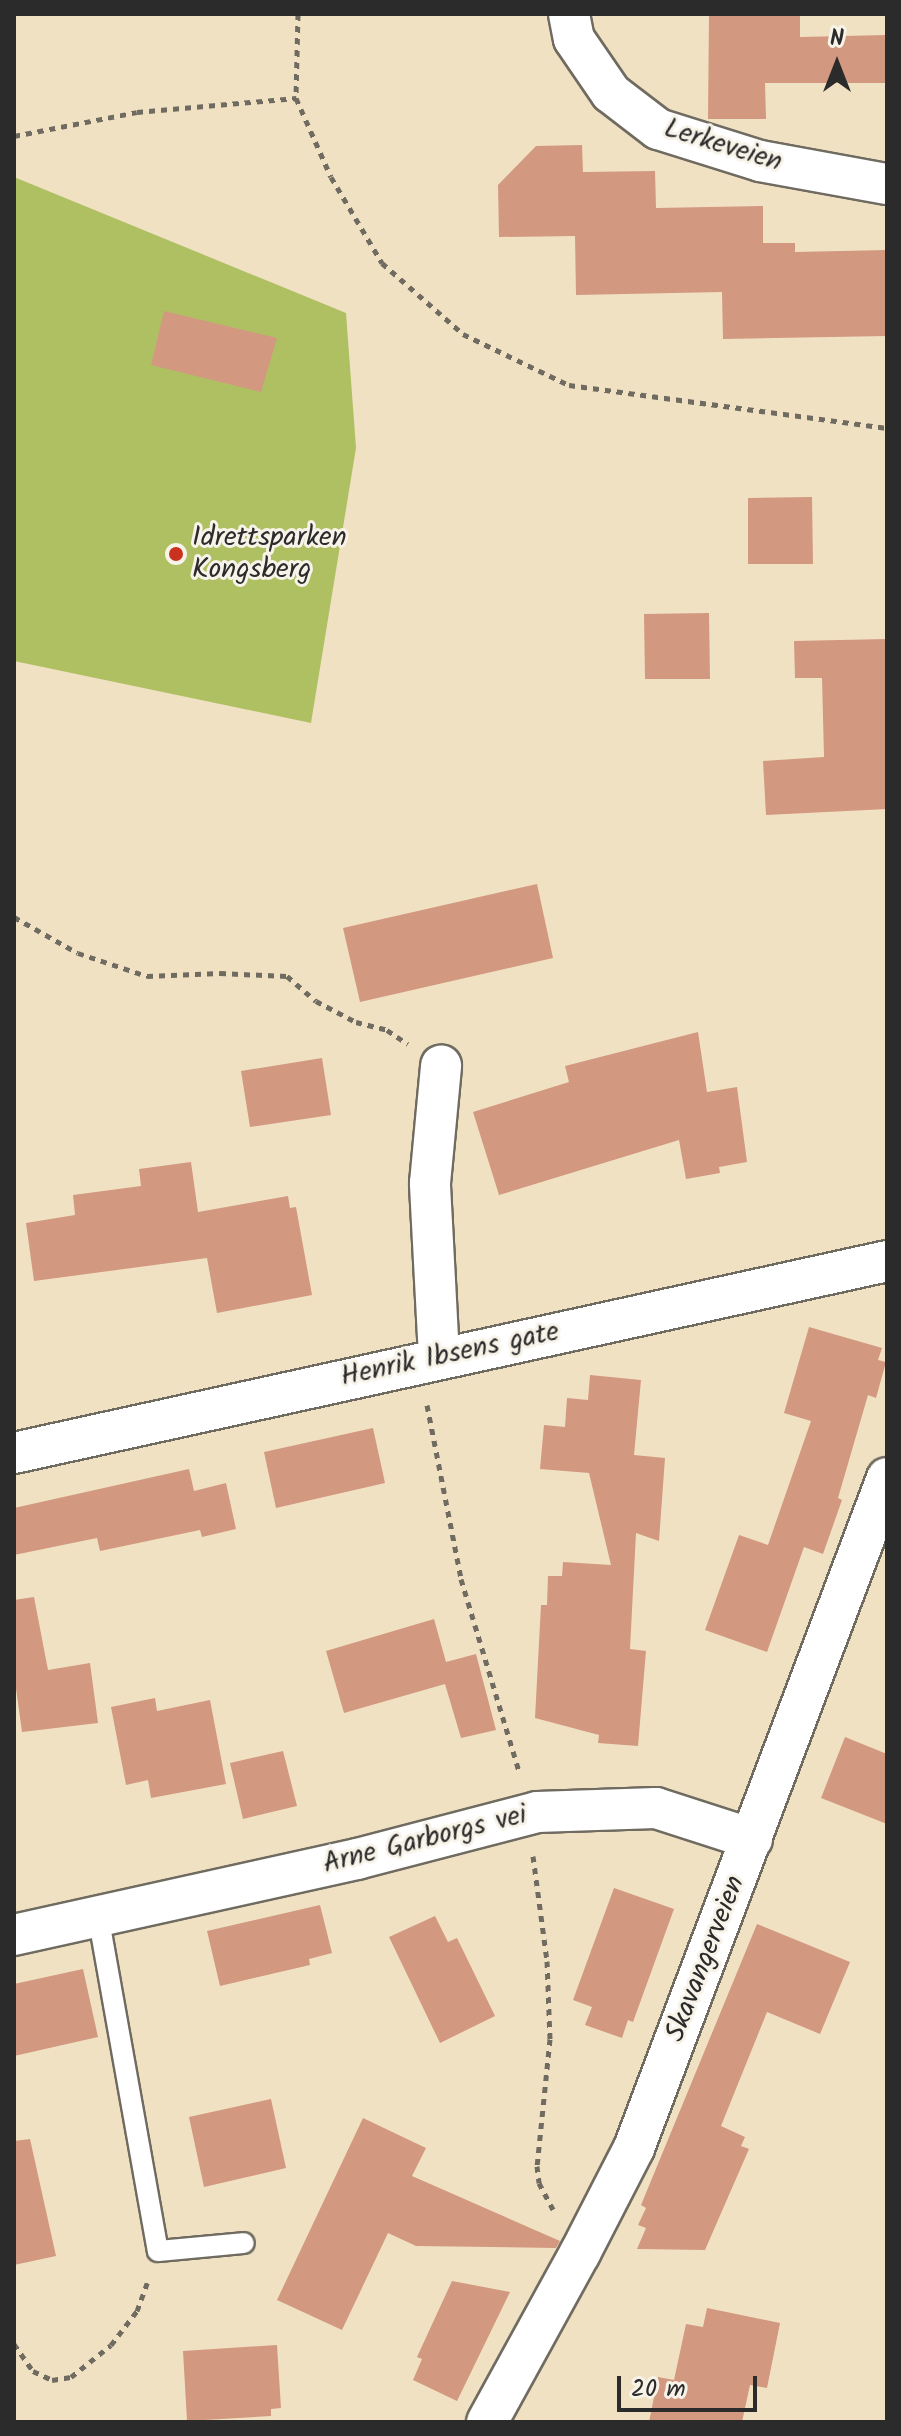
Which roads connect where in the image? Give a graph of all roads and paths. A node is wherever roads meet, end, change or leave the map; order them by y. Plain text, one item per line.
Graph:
1 (298, 14) edge
2 (569, 14) edge
3 (296, 98) junction
4 (14, 136) edge
5 (887, 184) edge
6 (887, 428) edge
7 (14, 917) edge
8 (441, 1066) joint
9 (887, 1261) edge
10 (430, 1359) junction
11 (14, 1453) edge
12 (887, 1478) edge
13 (528, 1814) junction
14 (752, 1839) junction
15 (98, 1915) junction
16 (14, 1935) edge
17 (244, 2243) dead end
18 (158, 2251) junction
19 (580, 2253) junction
20 (14, 2344) edge
21 (487, 2422) edge

1 - 3 path
2 - 5 street, Lerkeveien
3 - 4 path
3 - 6 path
7 - 8 path
8 - 10 street
9 - 10 street, Henrik Ibsens gate
10 - 11 street, Henrik Ibsens gate
10 - 13 path
12 - 14 street, Skavangerveien
13 - 14 street, Arne Garborgs vei
13 - 15 street, Arne Garborgs vei
13 - 19 path
14 - 19 street, Skavangerveien
15 - 16 street, Arne Garborgs vei
15 - 18 lane
17 - 18 lane
18 - 20 path
19 - 21 street, Skavangerveien

